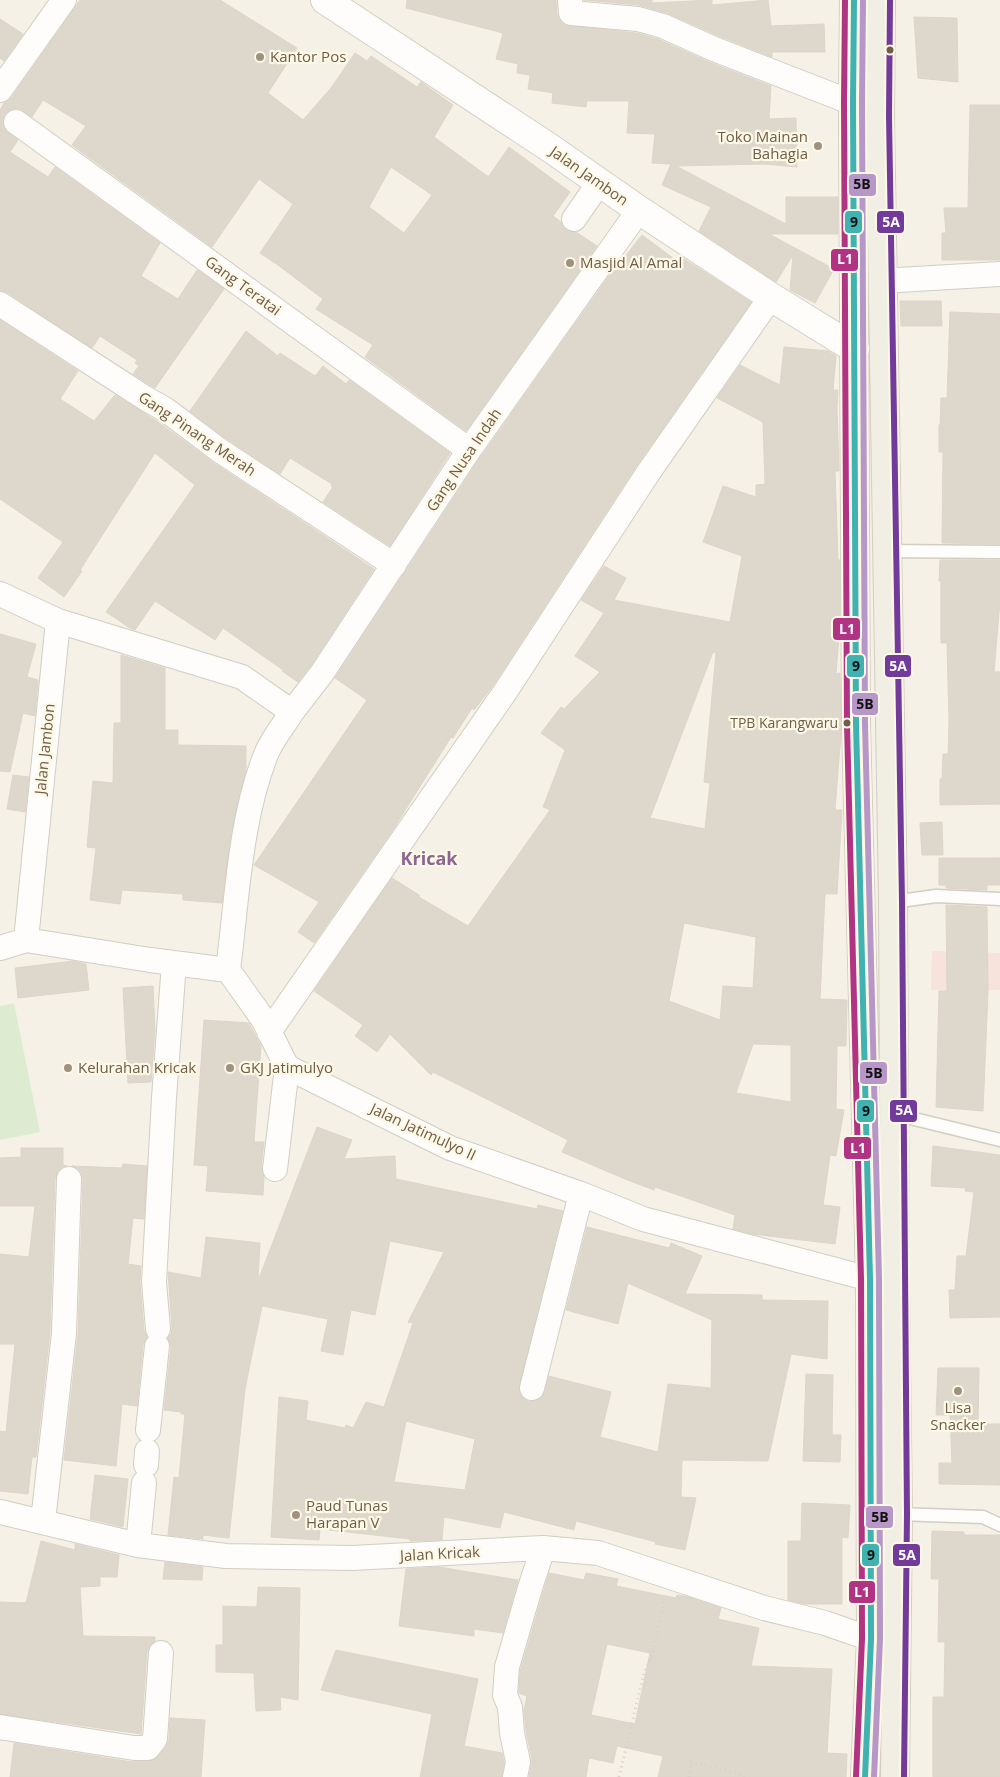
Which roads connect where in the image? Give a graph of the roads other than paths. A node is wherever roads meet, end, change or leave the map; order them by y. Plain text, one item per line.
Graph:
1 (64, 0) edge
2 (325, 0) edge
3 (570, 0) edge
4 (854, 0) edge
5 (881, 0) edge
6 (0, 90) edge
7 (853, 102) junction
8 (16, 122) dead end
9 (599, 183) junction
10 (639, 210) junction
11 (574, 219) dead end
12 (1000, 274) edge
13 (882, 281) junction
14 (771, 296) junction
15 (0, 304) edge
16 (855, 349) junction
17 (469, 450) junction
18 (886, 551) junction
19 (1000, 552) edge
20 (394, 565) junction
21 (0, 594) edge
22 (58, 621) junction
23 (292, 712) junction
24 (1000, 899) edge
25 (893, 902) junction
26 (26, 940) junction
27 (0, 948) edge
28 (174, 963) junction
29 (228, 970) junction
30 (269, 1032) junction
31 (287, 1067) junction
32 (894, 1114) junction
33 (1000, 1140) edge
34 (275, 1169) dead end
35 (70, 1179) dead end
36 (581, 1194) junction
37 (882, 1280) junction
38 (532, 1388) dead end
39 (0, 1512) edge
40 (898, 1514) junction
41 (43, 1522) junction
42 (1000, 1525) edge
43 (138, 1545) junction
44 (543, 1548) junction
45 (871, 1639) junction
46 (161, 1653) dead end
47 (0, 1727) edge
48 (516, 1777) edge
49 (865, 1777) edge
50 (895, 1777) edge

1 - 6 street
2 - 9 main road, Jalan Jambon
3 - 7 street
4 - 7 main road
5 - 13 main road
7 - 16 main road
8 - 17 street, Gang Teratai
9 - 10 main road, Jalan Jambon
9 - 11 street
10 - 14 main road, Jalan Jambon
10 - 17 street, Gang Nusa Indah
12 - 13 street
13 - 18 main road
14 - 16 main road, Jalan Jambon
14 - 30 street
15 - 20 street, Gang Pinang Merah
16 - 37 main road
17 - 20 street, Gang Nusa Indah
18 - 19 lane
18 - 25 main road
20 - 23 street, Gang Nusa Indah
21 - 22 street
22 - 23 street
22 - 26 street, Jalan Jambon
23 - 29 street, Gang Nusa Indah
24 - 25 lane
25 - 32 main road
26 - 27 street
26 - 28 street
28 - 29 street
28 - 43 street
29 - 30 street
30 - 31 street
31 - 34 street
31 - 36 street, Jalan Jatimulyo II
32 - 33 lane
32 - 37 main road
35 - 41 street
36 - 37 street, Jalan Jatimulyo II
36 - 38 street
37 - 40 main road
37 - 45 main road
39 - 41 street, Jalan Kricak
40 - 42 lane
40 - 50 main road
41 - 43 street, Jalan Kricak
43 - 44 street, Jalan Kricak
44 - 45 street, Jalan Kricak
44 - 48 street
45 - 49 main road
46 - 47 street

